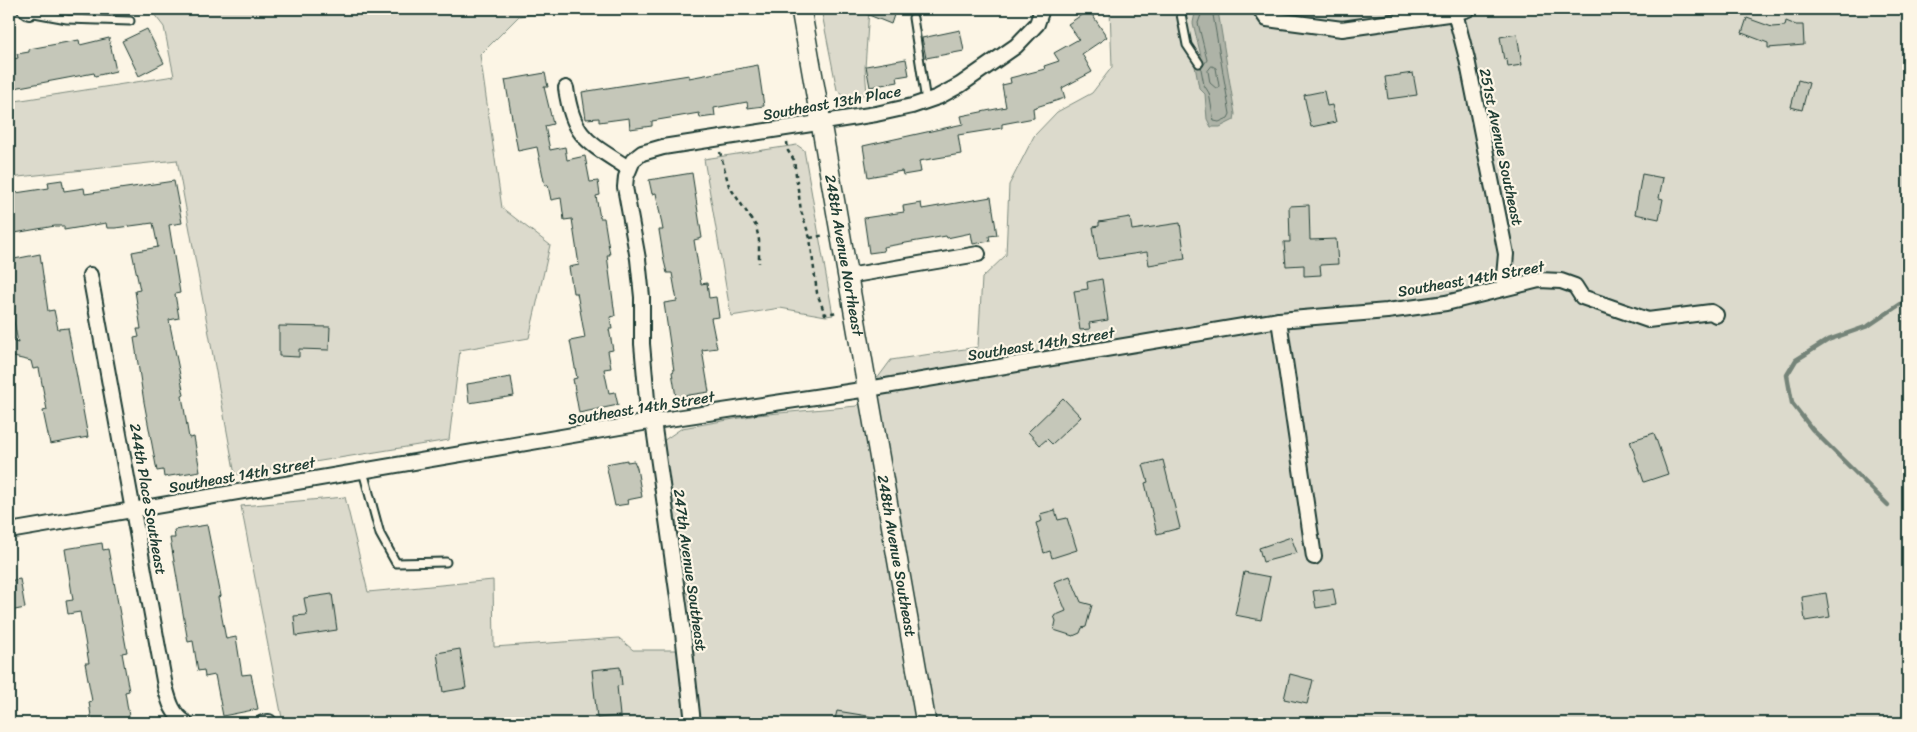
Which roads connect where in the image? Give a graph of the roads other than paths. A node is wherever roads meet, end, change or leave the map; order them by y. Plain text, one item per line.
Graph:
1 (801, 9) edge
2 (1042, 9) edge
3 (1180, 9) edge
4 (1260, 9) edge
5 (27, 10) edge
6 (1461, 11) edge
7 (913, 18) dead end
8 (130, 21) dead end
9 (1199, 63) dead end
10 (566, 88) dead end
11 (926, 101) junction
12 (821, 123) junction
13 (628, 168) junction
14 (978, 254) dead end
15 (90, 275) dead end
16 (848, 276) junction
17 (1503, 288) junction
18 (1716, 314) dead end
19 (1279, 320) junction
20 (868, 389) junction
21 (651, 422) junction
22 (363, 471) junction
23 (133, 510) junction
24 (9, 531) edge
25 (1314, 557) dead end
26 (446, 562) dead end
27 (186, 723) edge
28 (693, 723) edge
29 (926, 723) edge

1 - 12 street, 248th Avenue Northeast
2 - 11 street, Southeast 13th Place
3 - 9 lane
4 - 6 street
5 - 8 lane
6 - 17 street, 251st Avenue Southeast
7 - 11 lane
10 - 13 street
11 - 12 street, Southeast 13th Place
12 - 13 street, Southeast 13th Place
12 - 16 street, 248th Avenue Northeast
13 - 21 street, 247th Avenue Southeast
14 - 16 street
15 - 23 street, 244th Place Southeast
16 - 20 street, 248th Avenue Northeast
17 - 18 street, Southeast 14th Street
17 - 19 street, Southeast 14th Street
19 - 20 street, Southeast 14th Street
19 - 25 street
20 - 21 street, Southeast 14th Street
20 - 29 street, 248th Avenue Southeast
21 - 22 street, Southeast 14th Street
21 - 28 street, 247th Avenue Southeast
22 - 23 street, Southeast 14th Street
22 - 26 lane
23 - 24 street, Southeast 14th Street
23 - 27 street, 244th Place Southeast

